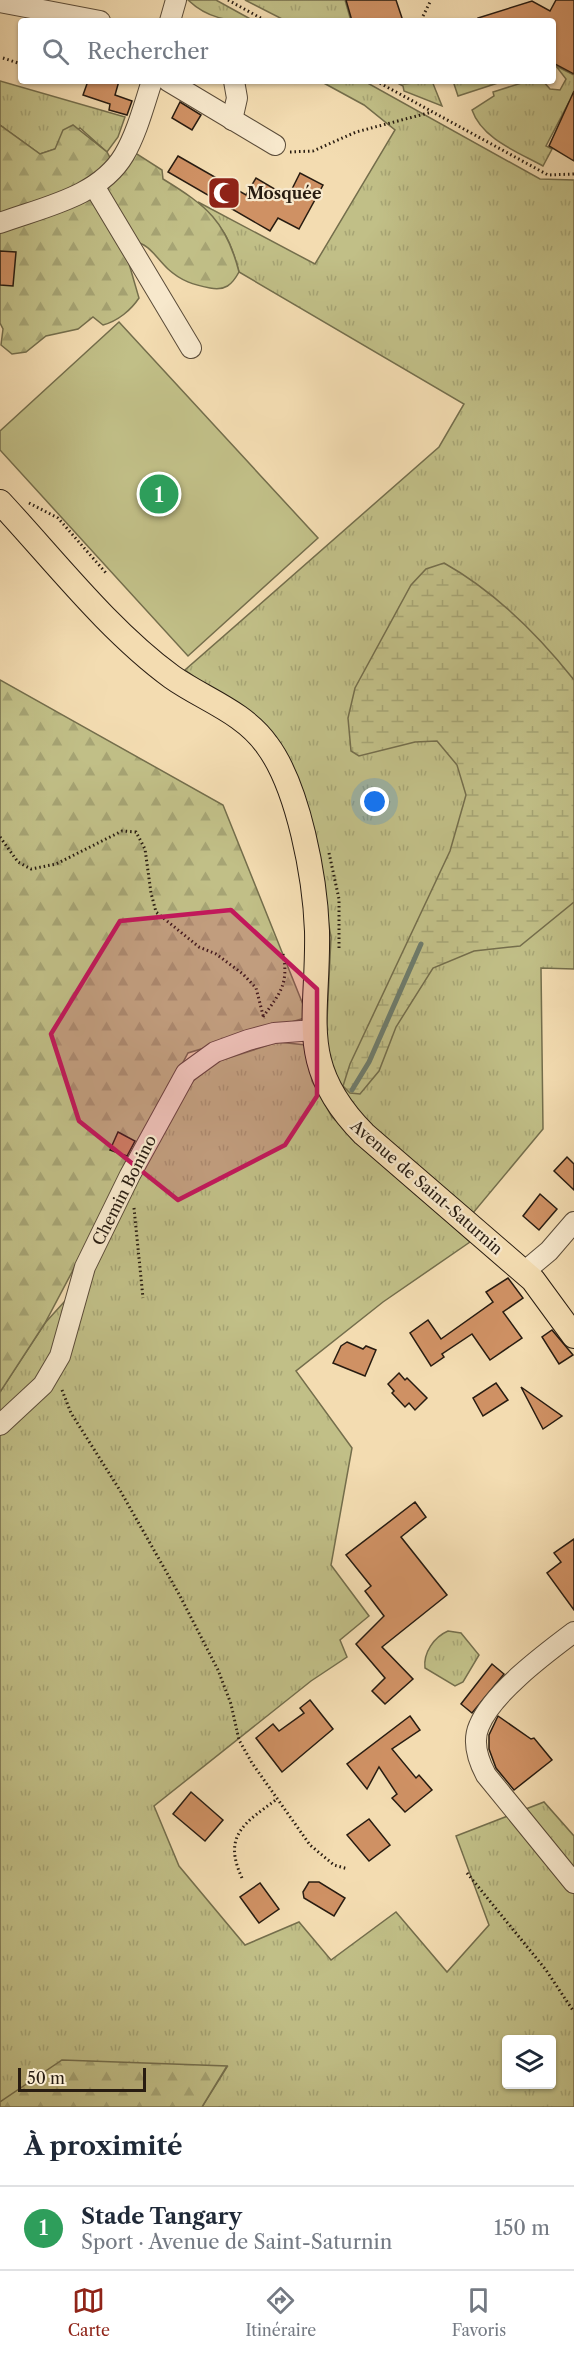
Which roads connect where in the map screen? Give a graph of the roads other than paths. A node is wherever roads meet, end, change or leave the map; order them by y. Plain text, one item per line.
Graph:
1 (176, 0) edge
2 (0, 2) edge
3 (84, 18) edge
4 (171, 18) edge
5 (151, 84) edge
6 (173, 84) edge
7 (235, 84) edge
8 (232, 120) junction
9 (275, 145) road end
10 (94, 186) junction
11 (0, 223) edge
12 (191, 348) dead end
13 (0, 502) edge
14 (314, 1030) junction
15 (574, 1222) edge
16 (524, 1272) junction
17 (573, 1334) edge
18 (0, 1425) edge
19 (574, 1632) edge
20 (574, 1884) edge

1 - 4 street
2 - 3 street
5 - 10 street
6 - 8 street
7 - 8 street
8 - 9 street
10 - 11 street
10 - 12 street
13 - 14 main road, Avenue de Saint-Saturnin
14 - 16 main road, Avenue de Saint-Saturnin
14 - 18 street, Chemin Bonino
15 - 16 street
16 - 17 main road, Avenue de Saint-Saturnin
19 - 20 street

